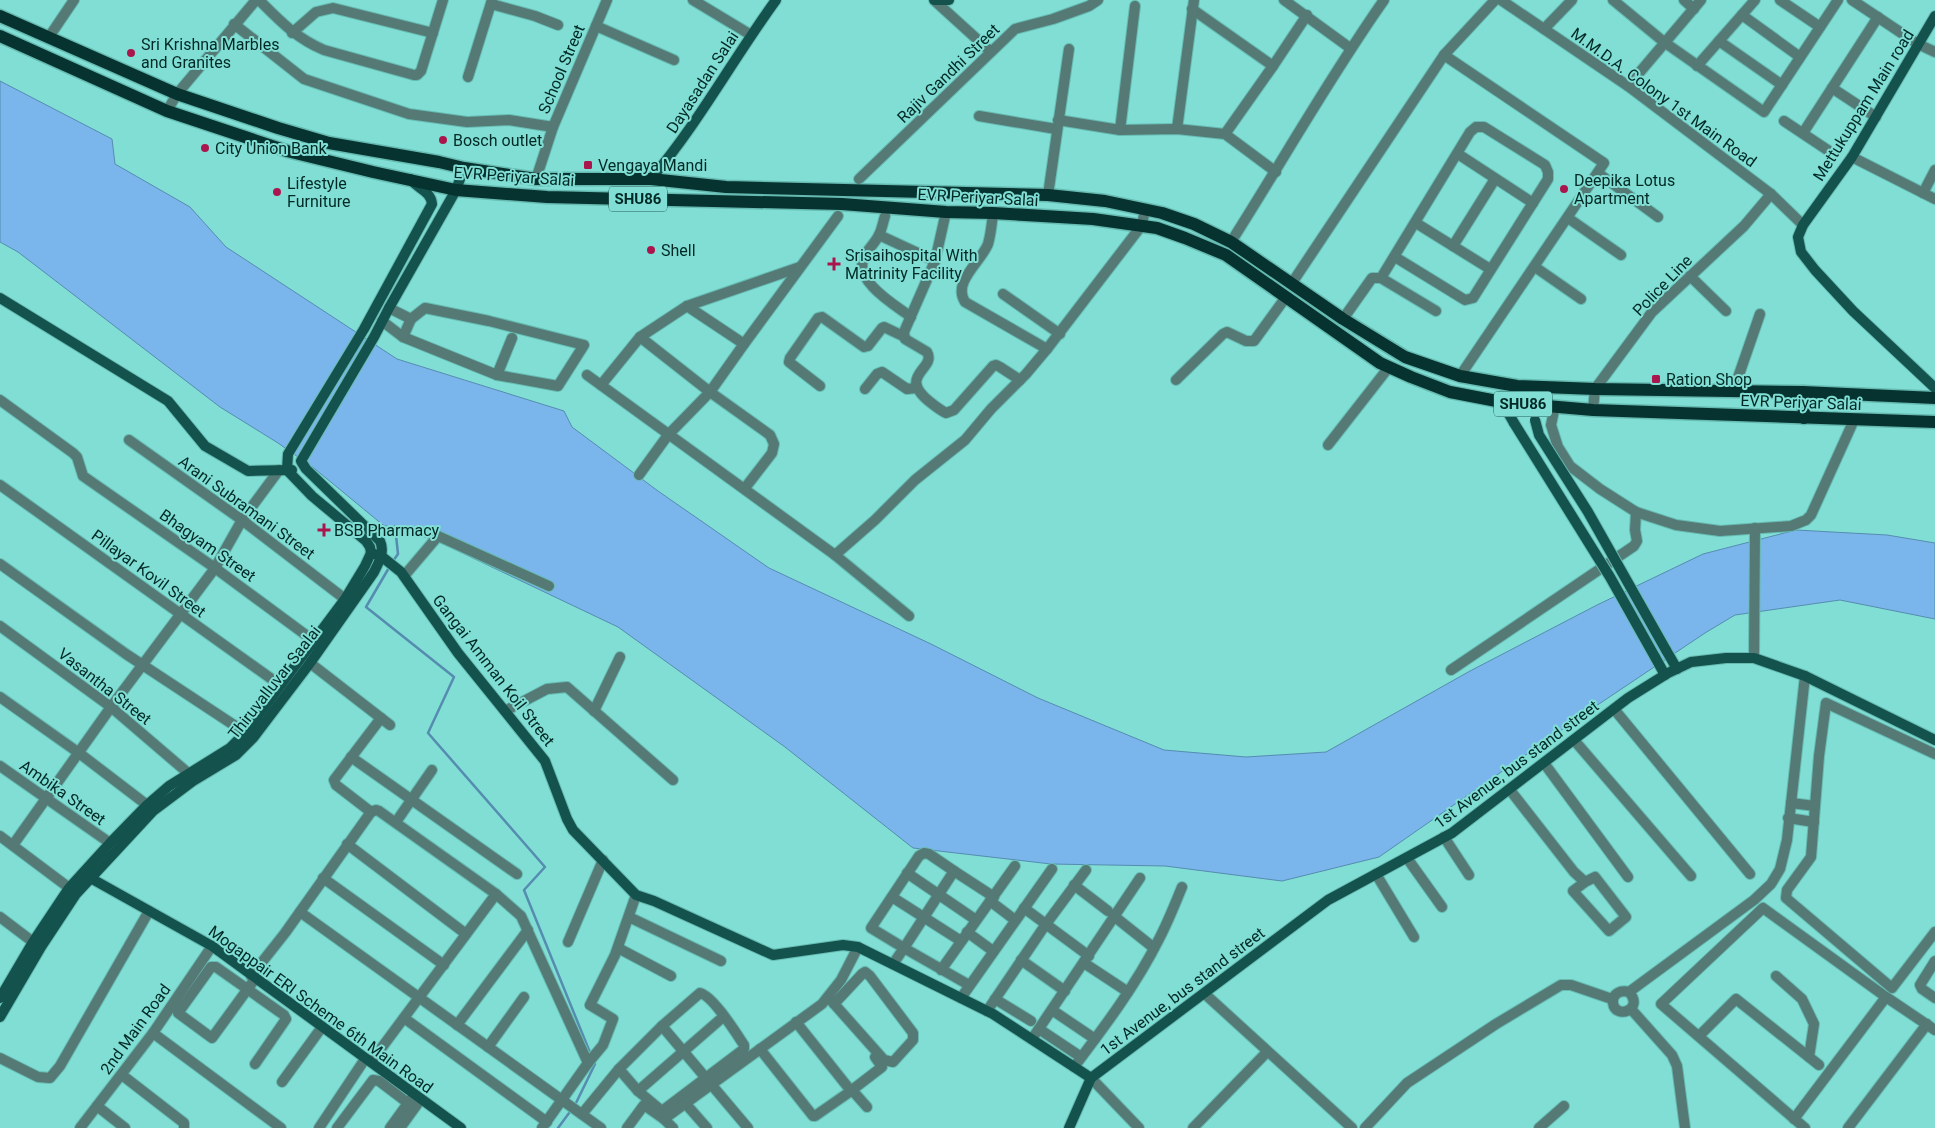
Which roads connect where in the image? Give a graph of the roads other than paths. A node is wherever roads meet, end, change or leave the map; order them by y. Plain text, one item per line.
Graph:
1 (74, 0) edge
2 (258, 0) edge
3 (443, 0) edge
4 (607, 0) edge
5 (693, 0) edge
6 (776, 0) edge
7 (934, 0) edge
8 (948, 0) edge
9 (1098, 0) edge
10 (1284, 0) edge
11 (1383, 0) edge
12 (1495, 0) edge
13 (1501, 0) edge
14 (1572, 0) edge
15 (1614, 0) edge
16 (1684, 0) edge
17 (1701, 0) edge
18 (1755, 0) edge
19 (1780, 0) edge
20 (1838, 0) edge
21 (1852, 0) edge
22 (492, 2) edge
23 (1193, 4) edge
24 (1135, 6) dead end
25 (1694, 9) junction
26 (1307, 15) junction
27 (1742, 15) junction
28 (0, 16) edge
29 (1935, 16) edge
30 (1878, 18) junction
31 (234, 24) junction
32 (558, 25) dead end
33 (596, 26) junction
34 (1820, 27) junction
35 (1544, 29) junction
36 (292, 33) junction
37 (432, 33) junction
38 (751, 35) junction
39 (0, 36) edge
40 (49, 37) junction
41 (1719, 41) junction
42 (1664, 42) junction
43 (1918, 44) junction
44 (1350, 48) junction
45 (1069, 49) dead end
46 (990, 51) junction
47 (1935, 52) edge
48 (1444, 55) junction
49 (1800, 57) junction
50 (674, 60) dead end
51 (1273, 66) junction
52 (1697, 66) junction
53 (468, 77) dead end
54 (1782, 85) junction
55 (1628, 86) junction
56 (1832, 88) junction
57 (177, 94) junction
58 (168, 111) junction
59 (979, 116) dead end
60 (1876, 117) junction
61 (1784, 121) dead end
62 (1057, 124) junction
63 (553, 127) junction
64 (1176, 129) junction
65 (1120, 130) junction
66 (1803, 133) junction
67 (1225, 134) junction
68 (1829, 151) dead end
69 (1458, 154) junction
70 (1852, 157) junction
71 (439, 162) junction
72 (464, 168) junction
73 (1935, 170) edge
74 (1276, 172) junction
75 (1598, 173) junction
76 (536, 179) junction
77 (651, 179) junction
78 (858, 179) dead end
79 (1495, 179) junction
80 (410, 180) junction
81 (435, 184) junction
82 (456, 190) junction
83 (1923, 193) junction
84 (1771, 194) junction
85 (1048, 195) junction
86 (1935, 199) edge
87 (1533, 204) junction
88 (1145, 209) junction
89 (946, 212) junction
90 (993, 213) junction
91 (838, 216) dead end
92 (885, 216) dead end
93 (1658, 217) dead end
94 (1568, 218) junction
95 (1416, 223) junction
96 (1142, 225) junction
97 (1803, 225) junction
98 (879, 234) junction
99 (1231, 242) junction
100 (1453, 246) junction
101 (1621, 255) dead end
102 (1395, 257) junction
103 (935, 261) junction
104 (800, 266) junction
105 (1535, 267) junction
106 (1490, 269) junction
107 (1690, 276) junction
108 (1381, 278) junction
109 (1292, 283) junction
110 (1003, 294) dead end
111 (0, 298) edge
112 (1286, 298) junction
113 (1581, 299) dead end
114 (687, 306) junction
115 (388, 308) junction
116 (1726, 310) dead end
117 (1436, 311) dead end
118 (1760, 314) dead end
119 (911, 317) junction
120 (411, 319) junction
121 (1343, 319) junction
122 (382, 320) junction
123 (1060, 334) junction
124 (903, 336) junction
125 (403, 337) junction
126 (640, 337) junction
127 (512, 338) dead end
128 (744, 344) junction
129 (1047, 349) junction
130 (1389, 367) junction
131 (497, 375) junction
132 (587, 375) dead end
133 (1460, 376) junction
134 (1020, 380) junction
135 (1176, 380) dead end
136 (601, 385) junction
137 (820, 386) dead end
138 (865, 388) dead end
139 (916, 388) junction
140 (1935, 388) edge
141 (1595, 389) junction
142 (710, 392) junction
143 (1733, 392) junction
144 (1803, 392) junction
145 (1935, 398) edge
146 (0, 400) edge
147 (1502, 402) junction
148 (1538, 405) junction
149 (1555, 406) junction
150 (1594, 410) junction
151 (1804, 418) junction
152 (1854, 420) junction
153 (1935, 422) edge
154 (668, 435) junction
155 (129, 440) dead end
156 (1328, 445) dead end
157 (304, 465) junction
158 (283, 470) junction
159 (639, 475) dead end
160 (0, 485) edge
161 (745, 488) junction
162 (1636, 512) junction
163 (242, 520) junction
164 (1755, 528) junction
165 (835, 555) junction
166 (380, 556) junction
167 (0, 564) edge
168 (215, 568) junction
169 (402, 574) junction
170 (548, 586) dead end
171 (345, 599) junction
172 (180, 615) junction
173 (909, 616) dead end
174 (0, 626) edge
175 (314, 641) junction
176 (620, 657) dead end
177 (1754, 658) junction
178 (310, 663) junction
179 (143, 664) junction
180 (1676, 669) junction
181 (1451, 670) dead end
182 (1665, 675) junction
183 (1805, 676) junction
184 (280, 685) junction
185 (0, 697) edge
186 (111, 706) junction
187 (1614, 709) junction
188 (504, 711) junction
189 (594, 711) junction
190 (381, 718) junction
191 (390, 725) dead end
192 (249, 735) junction
193 (1574, 740) junction
194 (1935, 740) edge
195 (79, 753) junction
196 (1935, 754) edge
197 (351, 757) junction
198 (1544, 763) junction
199 (0, 766) edge
200 (432, 770) dead end
201 (188, 773) junction
202 (673, 780) dead end
203 (1510, 790) junction
204 (45, 799) junction
205 (410, 800) junction
206 (1791, 803) junction
207 (147, 804) junction
208 (1815, 806) junction
209 (371, 812) junction
210 (1788, 818) junction
211 (396, 822) junction
212 (1814, 822) junction
213 (0, 836) edge
214 (1444, 837) junction
215 (110, 843) junction
216 (347, 844) junction
217 (13, 845) junction
218 (1407, 858) junction
219 (603, 860) junction
220 (1016, 866) dead end
221 (1052, 870) dead end
222 (1086, 870) dead end
223 (954, 872) junction
224 (907, 873) junction
225 (517, 874) dead end
226 (1376, 874) junction
227 (1750, 874) dead end
228 (1469, 875) dead end
229 (86, 876) junction
230 (1691, 876) dead end
231 (1628, 877) dead end
232 (323, 878) junction
233 (1140, 878) dead end
234 (1585, 882) junction
235 (1074, 885) junction
236 (1182, 887) dead end
237 (73, 891) junction
238 (496, 894) junction
239 (636, 895) junction
240 (939, 895) junction
241 (892, 897) junction
242 (992, 899) junction
243 (1442, 907) dead end
244 (1024, 908) junction
245 (149, 911) junction
246 (300, 912) junction
247 (1112, 914) junction
248 (0, 917) edge
249 (629, 917) junction
250 (924, 917) junction
251 (976, 920) junction
252 (1015, 920) junction
253 (1046, 924) junction
254 (528, 930) junction
255 (1935, 932) edge
256 (466, 934) junction
257 (964, 936) junction
258 (1414, 937) dead end
259 (1705, 937) junction
260 (33, 942) junction
261 (568, 942) dead end
262 (212, 946) junction
263 (858, 947) junction
264 (618, 948) junction
265 (904, 948) junction
266 (1154, 948) junction
267 (1718, 950) junction
268 (993, 951) junction
269 (1087, 959) junction
270 (1021, 960) junction
271 (721, 961) dead end
272 (1935, 961) edge
273 (444, 964) junction
274 (893, 964) junction
275 (941, 970) junction
276 (671, 976) dead end
277 (1776, 976) dead end
278 (253, 977) junction
279 (969, 985) junction
280 (247, 990) junction
281 (1065, 991) junction
282 (1128, 992) junction
283 (1629, 992) junction
284 (1205, 994) junction
285 (524, 997) dead end
286 (1886, 997) junction
287 (0, 998) edge
288 (961, 998) junction
289 (1935, 998) edge
290 (419, 999) junction
291 (995, 999) junction
292 (1612, 999) junction
293 (829, 1001) junction
294 (1631, 1009) junction
295 (1052, 1010) junction
296 (987, 1011) junction
297 (0, 1017) edge
298 (723, 1017) junction
299 (404, 1018) junction
300 (1031, 1021) dead end
301 (796, 1022) junction
302 (457, 1025) junction
303 (662, 1026) junction
304 (322, 1027) junction
305 (1931, 1027) edge
306 (1039, 1029) junction
307 (153, 1033) junction
308 (1698, 1036) junction
309 (1032, 1039) junction
310 (1095, 1039) junction
311 (488, 1047) junction
312 (760, 1049) junction
313 (684, 1051) junction
314 (1267, 1052) junction
315 (1082, 1057) junction
316 (1809, 1057) junction
317 (0, 1058) edge
318 (591, 1059) junction
319 (368, 1060) junction
320 (255, 1064) dead end
321 (1819, 1065) dead end
322 (1074, 1067) junction
323 (618, 1069) junction
324 (122, 1075) junction
325 (1091, 1078) junction
326 (708, 1080) junction
327 (282, 1082) dead end
328 (852, 1090) junction
329 (638, 1091) junction
330 (418, 1097) junction
331 (408, 1103) junction
332 (685, 1103) junction
333 (97, 1106) junction
334 (1564, 1106) dead end
335 (572, 1107) junction
336 (866, 1107) dead end
337 (1794, 1118) junction
338 (664, 1119) junction
339 (544, 1125) edge
340 (80, 1128) edge
341 (125, 1128) edge
342 (184, 1128) edge
343 (281, 1128) edge
344 (319, 1128) edge
345 (337, 1128) edge
346 (390, 1128) edge
347 (400, 1128) edge
348 (460, 1128) edge
349 (601, 1128) edge
350 (628, 1128) edge
351 (673, 1128) edge
352 (707, 1128) edge
353 (748, 1128) edge
354 (1069, 1128) edge
355 (1139, 1128) edge
356 (1193, 1128) edge
357 (1352, 1128) edge
358 (1365, 1128) edge
359 (1539, 1128) edge
360 (1685, 1128) edge
361 (1805, 1128) edge
362 (1848, 1128) edge

1 - 40 street
2 - 31 street
2 - 36 street
3 - 37 street
4 - 33 street, School Street
5 - 38 street
6 - 38 street, Dayasadan Salai
7 - 8 street
7 - 46 street
9 - 46 street, Rajiv Gandhi Street
10 - 26 street
11 - 44 street
12 - 48 street
13 - 35 street, M.M.D.A. Colony 1st Main Road
14 - 35 street
15 - 42 street
16 - 25 street
17 - 25 street
18 - 27 street
19 - 34 street
20 - 34 street
21 - 30 street
22 - 32 street
22 - 53 street
23 - 51 street
23 - 64 street
24 - 65 street
25 - 42 street
26 - 44 street
26 - 51 street
27 - 41 street
27 - 49 street
28 - 40 main road, EVR Periyar Salai / SHU86
29 - 43 street, Mettukuppam Main road
30 - 43 street
30 - 56 street
31 - 57 street
31 - 63 street
33 - 50 street
33 - 63 street, School Street
34 - 49 street
35 - 55 street, M.M.D.A. Colony 1st Main Road
36 - 37 street
36 - 37 street
38 - 77 street, Dayasadan Salai
39 - 58 main road, EVR Periyar Salai / SHU86
40 - 57 main road, EVR Periyar Salai / SHU86
41 - 52 street
41 - 54 street
42 - 52 street
42 - 55 street
43 - 47 street
43 - 60 street, Mettukuppam Main road
44 - 74 street
45 - 62 street
46 - 78 street, Rajiv Gandhi Street
48 - 75 street
48 - 109 street
49 - 54 street
51 - 67 street
52 - 54 street
55 - 84 street, M.M.D.A. Colony 1st Main Road
56 - 60 street
56 - 66 street
57 - 58 street
57 - 71 main road, EVR Periyar Salai / SHU86
58 - 80 main road, EVR Periyar Salai / SHU86
59 - 62 street
60 - 70 street, Mettukuppam Main road
61 - 66 street
62 - 65 street
62 - 85 street
63 - 76 street, School Street
64 - 65 street
64 - 67 street
66 - 68 street
67 - 74 street
69 - 79 street
69 - 87 street
69 - 95 street
70 - 83 street
70 - 97 street, Mettukuppam Main road
71 - 72 main road, EVR Periyar Salai / SHU86
71 - 81 main road
72 - 76 main road, EVR Periyar Salai / SHU86
72 - 82 street
73 - 83 street
74 - 99 street
75 - 93 street
75 - 94 street
76 - 77 main road, EVR Periyar Salai / SHU86
77 - 85 main road, EVR Periyar Salai / SHU86
79 - 87 street
79 - 100 street
80 - 81 main road, EVR Periyar Salai / SHU86
80 - 158 street
81 - 82 main road, EVR Periyar Salai / SHU86
82 - 89 main road, EVR Periyar Salai / SHU86
82 - 115 street
83 - 86 street
84 - 97 street, M.M.D.A. Colony 1st Main Road
84 - 107 street, Police Line
85 - 88 main road, EVR Periyar Salai / SHU86
87 - 106 street
88 - 96 street
88 - 99 main road, EVR Periyar Salai / SHU86
89 - 90 main road, EVR Periyar Salai / SHU86
89 - 103 street
90 - 96 main road, EVR Periyar Salai / SHU86
90 - 129 street
91 - 104 street
92 - 98 street
94 - 101 street
94 - 105 street
95 - 100 street
95 - 102 street
96 - 112 main road, EVR Periyar Salai / SHU86
96 - 123 street
97 - 140 street
98 - 103 street
98 - 119 street
99 - 109 main road, EVR Periyar Salai / SHU86
100 - 106 street
102 - 106 street
102 - 108 street
103 - 119 street
104 - 114 street
104 - 128 street
105 - 113 street
105 - 133 street
107 - 116 street
107 - 141 street, Police Line
108 - 117 street
108 - 121 street
109 - 121 main road, EVR Periyar Salai / SHU86
110 - 123 street
111 - 158 street
112 - 130 main road, EVR Periyar Salai / SHU86
112 - 135 street
114 - 126 street
114 - 128 street
115 - 120 street
115 - 122 street
118 - 143 street
119 - 124 street
120 - 125 street
120 - 131 street
121 - 133 main road, EVR Periyar Salai / SHU86
122 - 125 street
122 - 157 street
123 - 129 street
124 - 137 street
124 - 139 street
125 - 131 street
126 - 136 street
126 - 142 street
127 - 131 street
128 - 142 street
129 - 134 street
130 - 147 main road, EVR Periyar Salai / SHU86
130 - 156 street
132 - 136 street
133 - 141 main road, EVR Periyar Salai / SHU86
134 - 139 street
134 - 165 street
136 - 154 street
138 - 139 street
141 - 143 main road, EVR Periyar Salai / SHU86
141 - 150 street
142 - 154 street
142 - 161 street
143 - 144 main road, EVR Periyar Salai / SHU86
144 - 145 main road, EVR Periyar Salai / SHU86
144 - 151 main road
146 - 168 street, Bhagyam Street
147 - 148 main road, EVR Periyar Salai / SHU86
147 - 182 street, bridge
148 - 149 main road, EVR Periyar Salai / SHU86
148 - 180 street, bridge
149 - 150 main road, EVR Periyar Salai / SHU86
149 - 162 street
150 - 151 main road, EVR Periyar Salai / SHU86
151 - 152 main road, EVR Periyar Salai / SHU86
152 - 153 main road, EVR Periyar Salai / SHU86
152 - 164 street
154 - 159 street
154 - 161 street
155 - 163 street, Arani Subramani Street
157 - 158 street
157 - 166 street
158 - 163 street
158 - 166 street, Gangai Amman Koil Street
160 - 172 street, Pillayar Kovil Street
161 - 165 street
162 - 164 street
162 - 181 street
163 - 168 street
163 - 171 street, Arani Subramani Street
164 - 177 street
165 - 173 street
166 - 169 street, Gangai Amman Koil Street
166 - 171 street, Thiruvalluvar Saalai
166 - 178 street, Thiruvalluvar Saalai
167 - 179 street
168 - 172 street
168 - 175 street, Bhagyam Street
169 - 170 street
169 - 188 street, Gangai Amman Koil Street
171 - 175 street, Thiruvalluvar Saalai
172 - 179 street
172 - 184 street, Pillayar Kovil Street
174 - 186 street, Vasantha Street
175 - 184 street, Thiruvalluvar Saalai
176 - 189 street
177 - 180 street, 1st Avenue, bus stand street
177 - 183 street, 1st Avenue, bus stand street
178 - 190 street
178 - 192 street, Thiruvalluvar Saalai
179 - 186 street
179 - 192 street
180 - 182 street, 1st Avenue, bus stand street
182 - 187 street, 1st Avenue, bus stand street
183 - 194 street, 1st Avenue, bus stand street
183 - 206 street
184 - 192 street, Thiruvalluvar Saalai
185 - 195 street
186 - 195 street
186 - 201 street, Vasantha Street
187 - 193 street, 1st Avenue, bus stand street
187 - 227 street
188 - 189 street
188 - 219 street, Gangai Amman Koil Street
189 - 202 street
190 - 191 street
190 - 197 street
192 - 201 street, Thiruvalluvar Saalai
192 - 229 street, Thiruvalluvar Saalai
193 - 198 street, 1st Avenue, bus stand street
193 - 230 street
195 - 204 street
195 - 207 street
196 - 208 street
197 - 205 street
197 - 209 street
198 - 203 street, 1st Avenue, bus stand street
198 - 231 street
199 - 204 street, Ambika Street
200 - 205 street
201 - 207 street, Thiruvalluvar Saalai
203 - 214 street, 1st Avenue, bus stand street
203 - 234 street
204 - 215 street, Ambika Street
204 - 217 street
205 - 211 street
205 - 225 street
206 - 208 street
206 - 210 street
207 - 215 street, Thiruvalluvar Saalai
208 - 212 street
209 - 211 street
209 - 216 street
210 - 212 street
210 - 259 street
211 - 238 street
212 - 255 street
213 - 217 street
214 - 218 street, 1st Avenue, bus stand street
214 - 228 street
215 - 229 street, Thiruvalluvar Saalai
216 - 232 street
216 - 256 street
217 - 237 street
218 - 226 street, 1st Avenue, bus stand street
218 - 243 street
219 - 239 street, Gangai Amman Koil Street
219 - 261 street
220 - 242 street
221 - 244 street
222 - 235 street
223 - 224 street
223 - 240 street
223 - 242 street
224 - 240 street
224 - 241 street
226 - 258 street
226 - 284 street, 1st Avenue, bus stand street
229 - 237 street, Thiruvalluvar Saalai
229 - 245 street, Mogappair ERI Scheme 6th Main Road
232 - 246 street
232 - 273 street
233 - 247 street
234 - 234 street
235 - 247 street
235 - 253 street
236 - 266 street
237 - 260 street, Thiruvalluvar Saalai
237 - 297 street, Thiruvalluvar Saalai
238 - 254 street
238 - 256 street
239 - 249 street
239 - 263 street, Gangai Amman Koil Street
240 - 250 street
240 - 251 street
241 - 250 street
241 - 265 street
242 - 251 street
242 - 252 street
244 - 252 street
244 - 253 street
245 - 262 street, Mogappair ERI Scheme 6th Main Road
245 - 317 street
246 - 278 street
246 - 290 street
247 - 266 street
247 - 269 street
248 - 260 street
249 - 264 street
249 - 271 street
250 - 257 street
250 - 265 street
251 - 257 street
252 - 268 street
253 - 269 street
253 - 270 street
254 - 302 street
254 - 318 street
256 - 273 street
257 - 268 street
257 - 275 street
259 - 267 street
259 - 283 street
260 - 287 street, Thiruvalluvar Saalai
262 - 278 street, Mogappair ERI Scheme 6th Main Road
262 - 307 street, 2nd Main Road
263 - 274 street, Gangai Amman Koil Street
263 - 293 street
264 - 276 street
264 - 318 street
265 - 274 street
265 - 275 street
266 - 282 street
267 - 286 street
267 - 308 street
268 - 279 street
269 - 281 street
269 - 282 street
270 - 281 street
270 - 291 street
272 - 289 street
273 - 290 street
274 - 288 street, Gangai Amman Koil Street
275 - 279 street
277 - 316 street
278 - 280 street
278 - 304 street, Mogappair ERI Scheme 6th Main Road
279 - 288 street
280 - 280 street
280 - 320 street
281 - 295 street
282 - 310 street
283 - 292 street
283 - 294 street
284 - 314 street
284 - 325 street, 1st Avenue, bus stand street
285 - 311 street
286 - 305 street
286 - 337 street
288 - 296 street, Gangai Amman Koil Street
290 - 299 street
290 - 302 street
291 - 296 street
291 - 300 street
292 - 294 street
292 - 358 street
293 - 293 street
293 - 301 street
293 - 328 street
294 - 360 street
295 - 306 street
295 - 310 street
296 - 309 street, Gangai Amman Koil Street
298 - 303 street
298 - 313 street
298 - 326 street
299 - 319 street
299 - 339 street
301 - 312 street
301 - 328 street
302 - 311 street
303 - 313 street
303 - 323 street
304 - 319 street, Mogappair ERI Scheme 6th Main Road
304 - 327 street
305 - 362 street
306 - 309 street
306 - 315 street
307 - 324 street, 2nd Main Road
307 - 343 street
308 - 316 street
308 - 337 street
309 - 322 street, Gangai Amman Koil Street
310 - 315 street
311 - 335 street
312 - 326 street
312 - 328 street
313 - 326 street
313 - 329 street
314 - 356 street
314 - 357 street
315 - 322 street
316 - 321 street
318 - 335 street
319 - 330 street, Mogappair ERI Scheme 6th Main Road
319 - 344 street
322 - 325 street, Gangai Amman Koil Street
323 - 329 street
323 - 335 street
324 - 333 street, 2nd Main Road
324 - 342 street
325 - 354 street, 1st Avenue, bus stand street
325 - 355 street
326 - 329 street
326 - 332 street
326 - 353 street
328 - 336 street
330 - 331 street
330 - 347 street
330 - 348 street, Mogappair ERI Scheme 6th Main Road
331 - 345 street
331 - 346 street
332 - 338 street
332 - 352 street
333 - 340 street, 2nd Main Road
333 - 341 street
334 - 359 street
335 - 339 street
335 - 349 street
337 - 361 street
338 - 350 street
338 - 351 street

